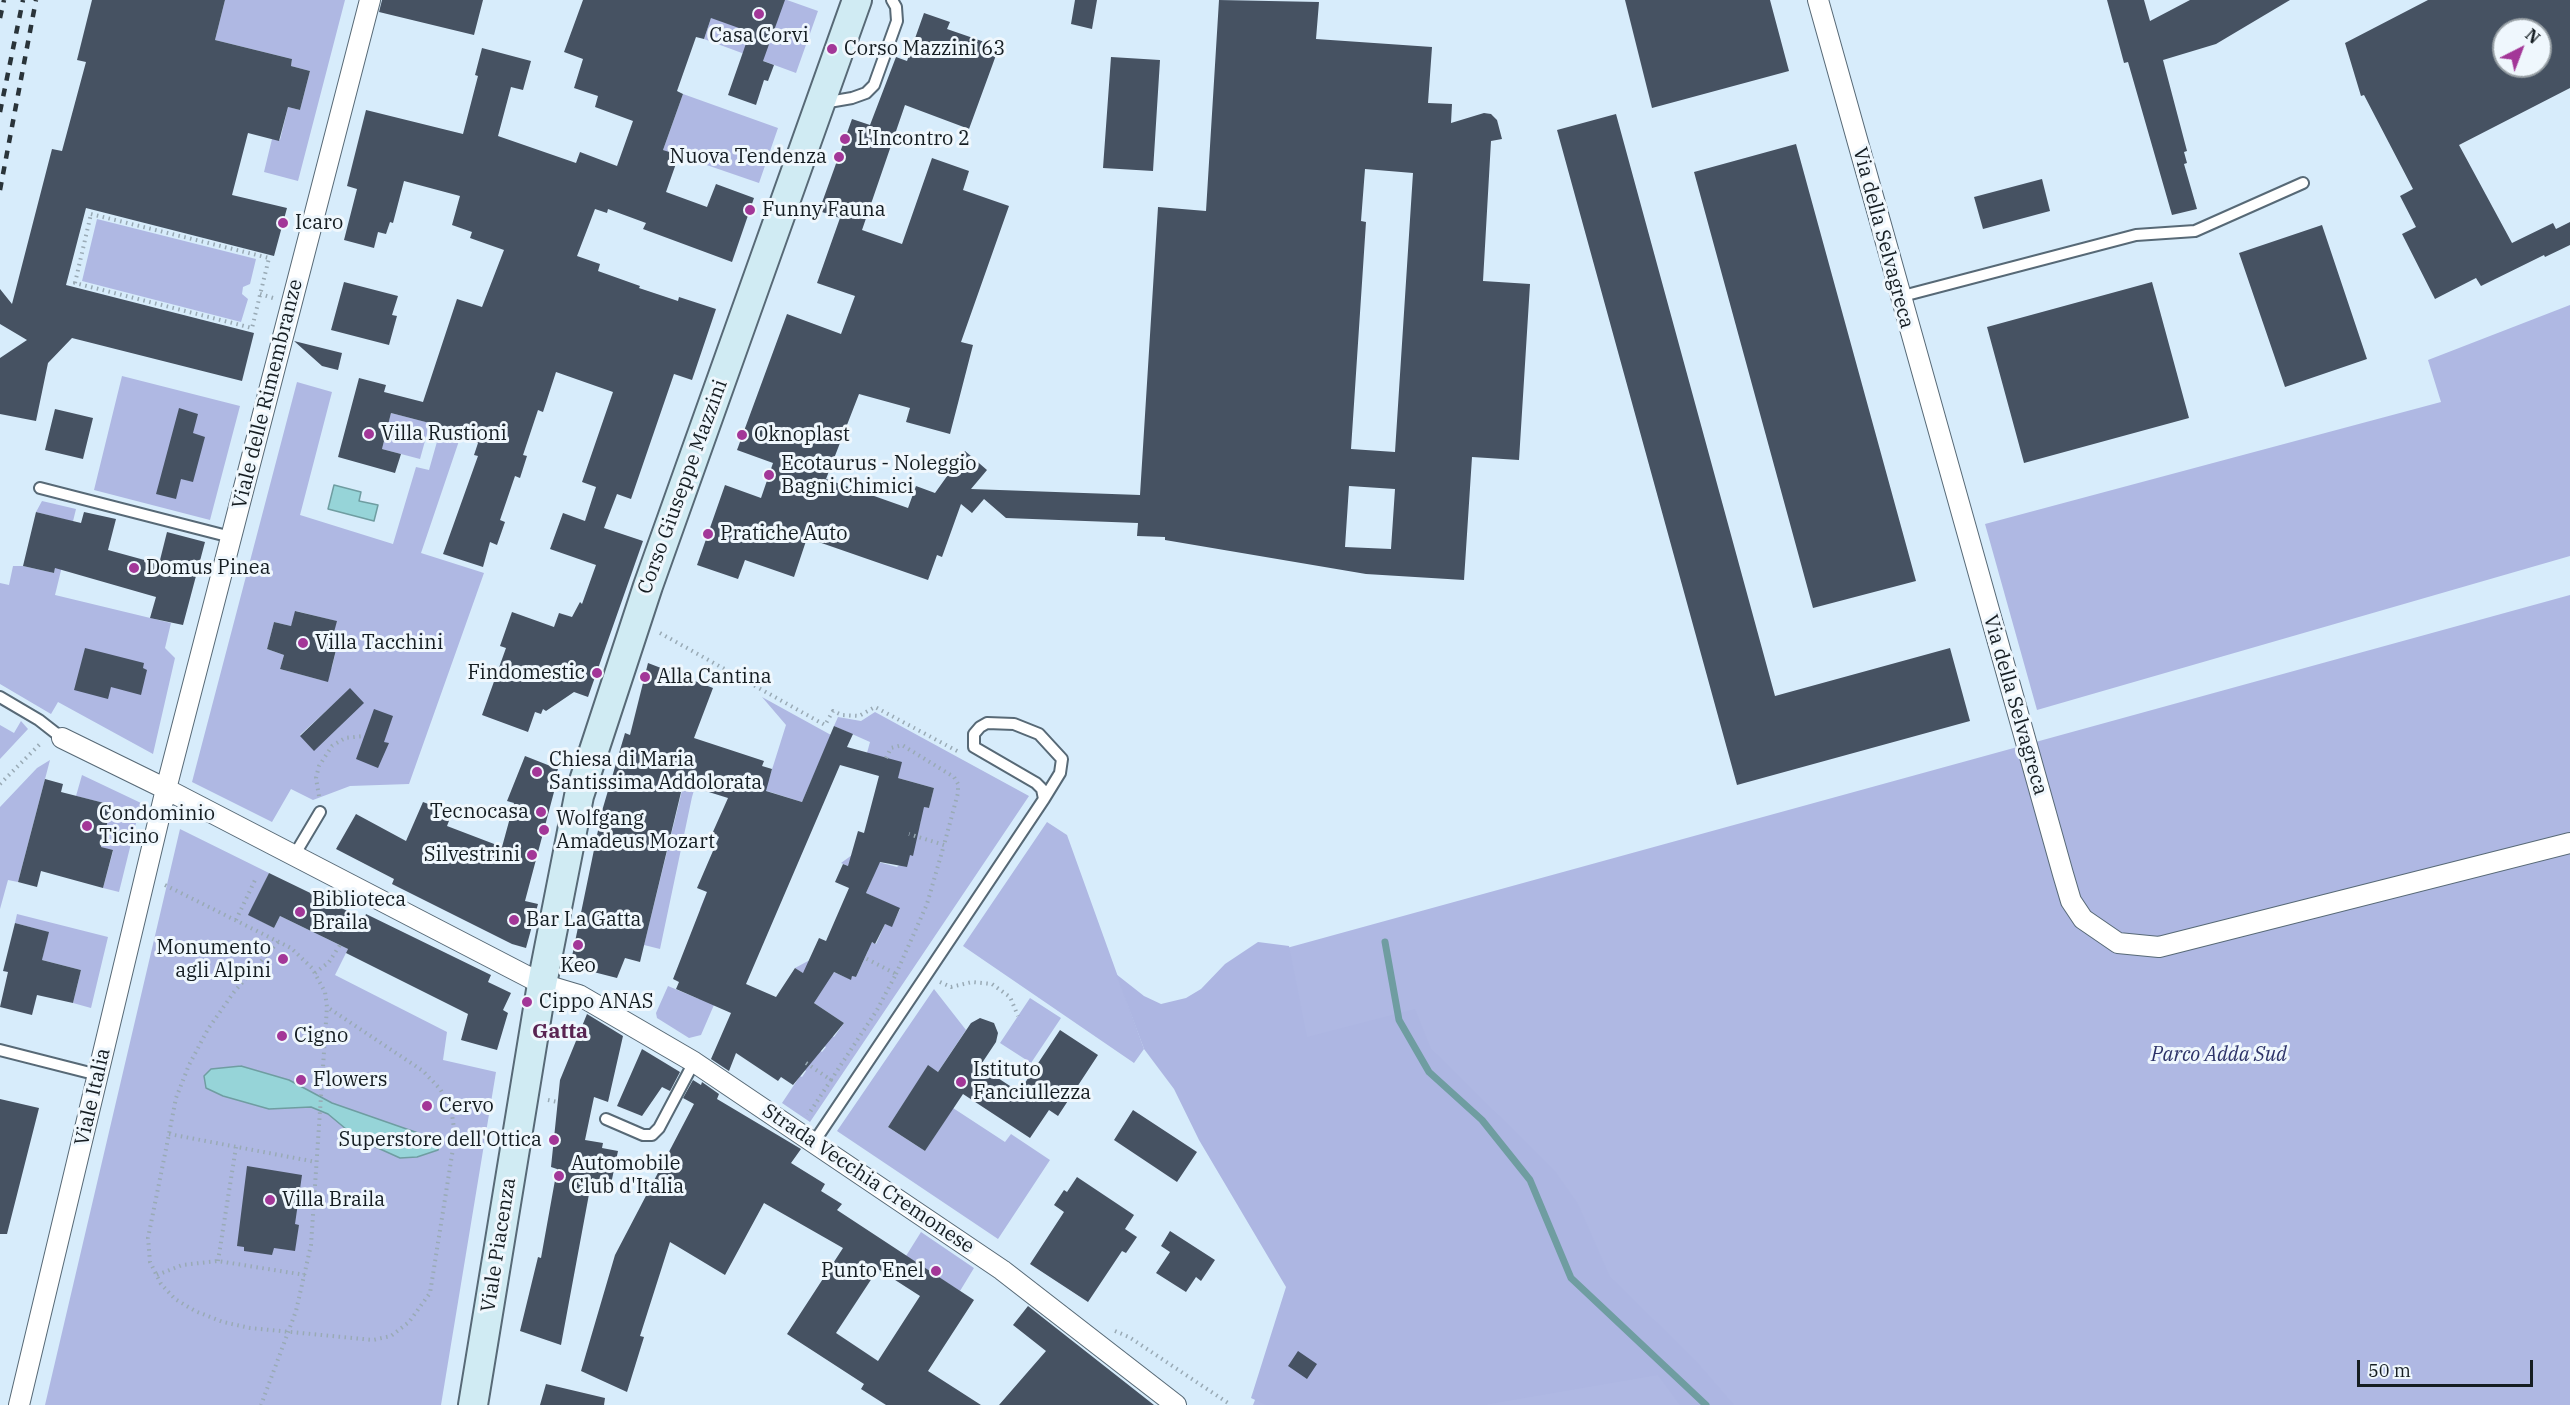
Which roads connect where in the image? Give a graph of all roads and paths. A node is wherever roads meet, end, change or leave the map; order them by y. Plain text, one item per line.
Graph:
1 (370, 0) edge
2 (856, 0) edge
3 (892, 0) edge
4 (1818, 0) edge
5 (820, 103) junction
6 (2303, 183) dead end
7 (260, 294) joint
8 (1899, 297) junction
9 (40, 488) dead end
10 (231, 537) junction
11 (636, 620) junction
12 (0, 697) edge
13 (364, 736) dead end
14 (62, 738) junction
15 (961, 753) dead end
16 (886, 758) dead end
17 (0, 783) edge
18 (166, 789) junction
19 (1044, 799) junction
20 (320, 812) joint
21 (909, 834) dead end
22 (2570, 843) edge
23 (944, 845) junction
24 (295, 854) junction
25 (145, 875) junction
26 (256, 879) dead end
27 (236, 920) junction
28 (278, 942) junction
29 (340, 945) dead end
30 (865, 958) dead end
31 (315, 973) junction
32 (896, 974) junction
33 (927, 974) junction
34 (542, 984) junction
35 (327, 1007) junction
36 (1018, 1016) dead end
37 (0, 1050) edge
38 (694, 1062) junction
39 (806, 1063) dead end
40 (98, 1075) junction
41 (831, 1080) junction
42 (536, 1093) junction
43 (558, 1102) dead end
44 (606, 1119) dead end
45 (169, 1134) junction
46 (806, 1137) junction
47 (236, 1147) junction
48 (316, 1162) junction
49 (218, 1262) junction
50 (157, 1275) junction
51 (305, 1275) junction
52 (289, 1331) junction
53 (1098, 1341) junction
54 (20, 1405) edge
55 (261, 1405) edge
56 (473, 1405) edge
57 (1176, 1405) edge
58 (1232, 1405) edge

1 - 10 street, Viale delle Rimembranze
2 - 5 street, Corso Giuseppe Mazzini
3 - 5 lane
4 - 8 street, Via della Selvagreca
5 - 11 street, Corso Giuseppe Mazzini
6 - 8 lane
7 - 7 path
8 - 22 street, Via della Selvagreca
9 - 10 lane
10 - 18 street, Viale delle Rimembranze
11 - 15 path
11 - 34 street, Corso Giuseppe Mazzini
12 - 14 lane
13 - 20 path
14 - 17 path
14 - 18 street, Strada Vecchia Cremonese
16 - 23 path
18 - 24 street, Strada Vecchia Cremonese
18 - 25 street, Viale Italia
19 - 19 lane
19 - 33 lane
20 - 24 lane
21 - 23 path
23 - 32 path
24 - 34 street, Strada Vecchia Cremonese
25 - 27 path
25 - 40 street, Viale Italia
26 - 27 path
27 - 28 path
28 - 31 path
28 - 45 path
29 - 31 path
30 - 32 path
31 - 35 path
32 - 41 path
33 - 36 path
33 - 46 lane
34 - 38 street, Strada Vecchia Cremonese
34 - 42 street, Corso Giuseppe Mazzini
35 - 48 path
35 - 52 path
37 - 40 lane
38 - 44 lane
38 - 46 street, Strada Vecchia Cremonese
39 - 41 path
40 - 54 street, Viale Italia
41 - 46 path
42 - 43 path
42 - 56 street, Viale Piacenza
45 - 47 path
45 - 50 path
46 - 53 street, Strada Vecchia Cremonese
47 - 48 path
47 - 49 path
48 - 51 path
49 - 50 path
49 - 51 path
50 - 52 path
51 - 52 path
52 - 55 path
53 - 57 street, Strada Vecchia Cremonese
53 - 58 path

